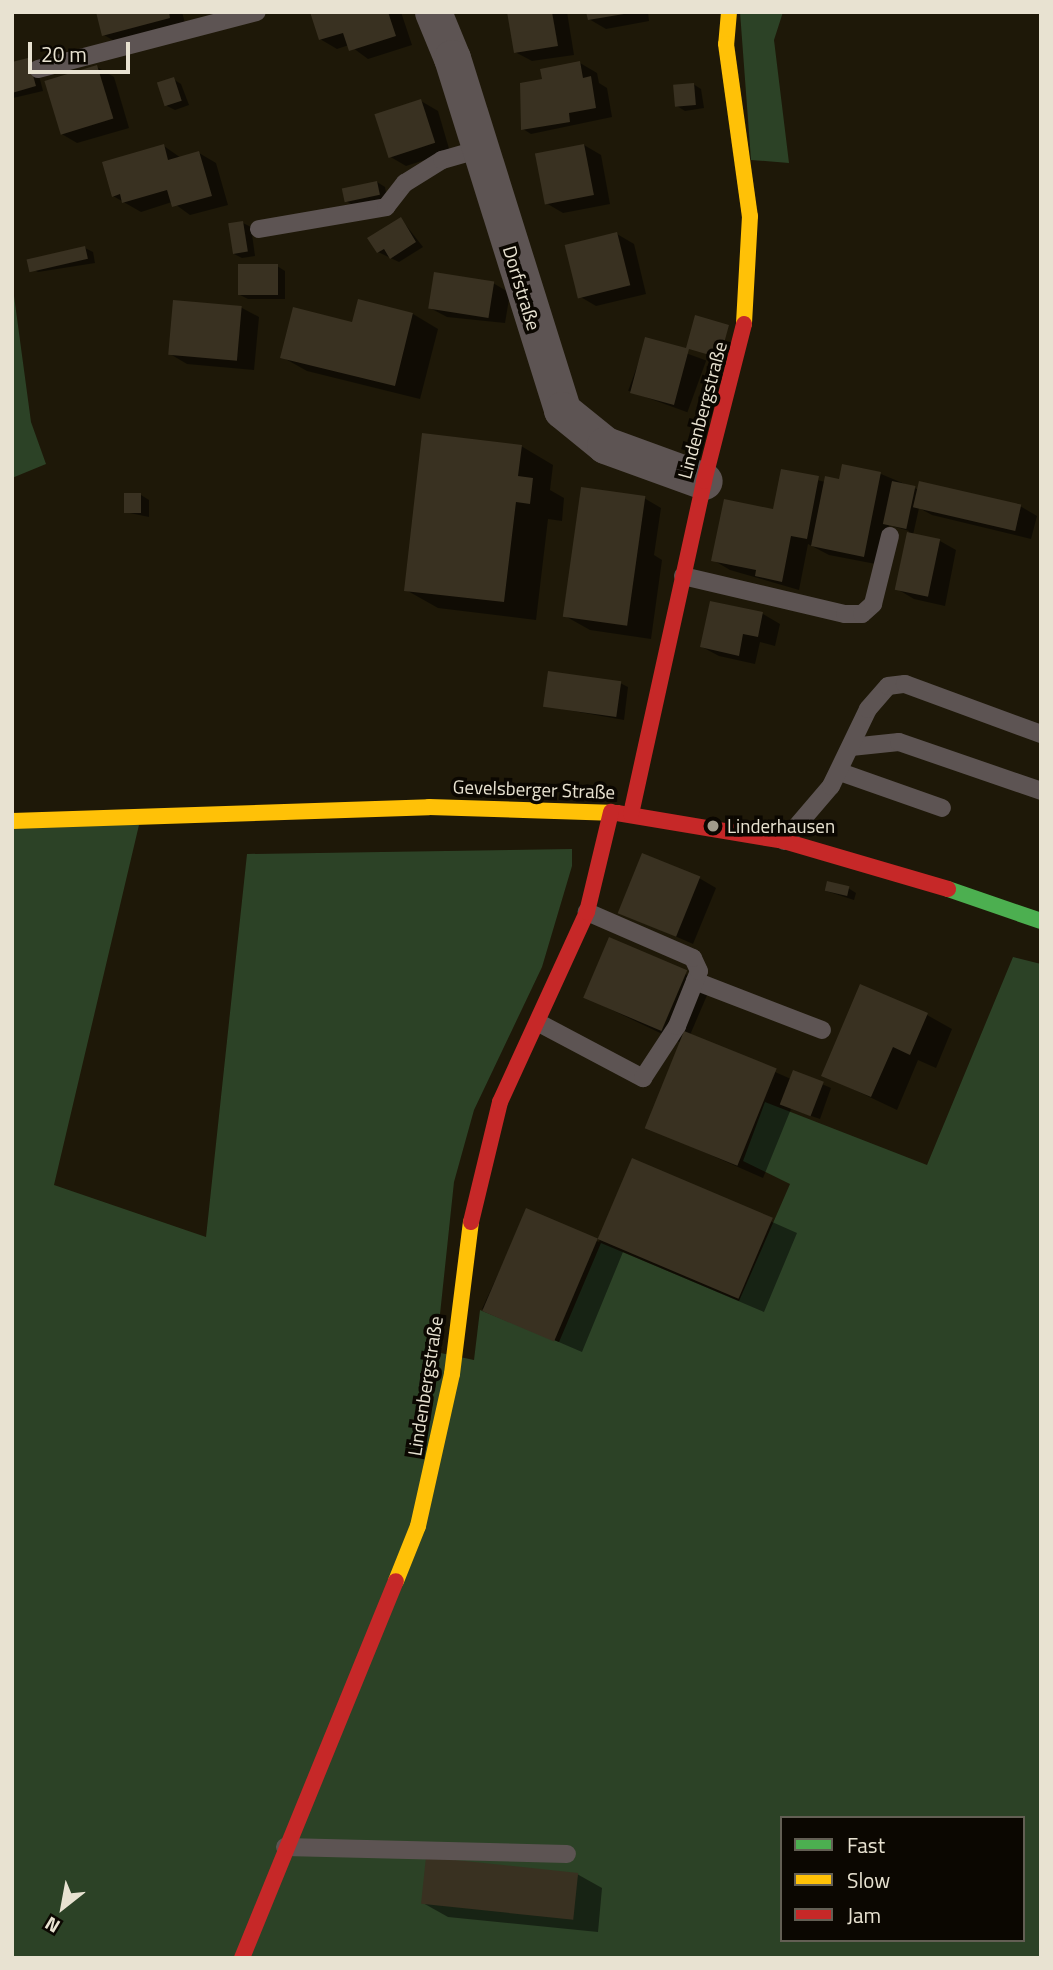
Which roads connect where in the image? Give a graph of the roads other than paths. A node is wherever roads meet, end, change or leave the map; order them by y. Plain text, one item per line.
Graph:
1 (257, 12) edge
2 (433, 12) edge
3 (729, 12) edge
4 (38, 69) dead end
5 (480, 149) junction
6 (259, 229) dead end
7 (704, 481) junction
8 (890, 536) dead end
9 (683, 576) junction
10 (1041, 734) edge
11 (851, 747) junction
12 (840, 772) junction
13 (1041, 791) edge
14 (942, 808) dead end
15 (611, 812) junction
16 (631, 814) junction
17 (12, 821) edge
18 (784, 841) junction
19 (587, 912) junction
20 (1041, 920) edge
21 (695, 981) junction
22 (539, 1023) junction
23 (822, 1030) dead end
24 (285, 1847) junction
25 (567, 1854) dead end
26 (242, 1958) edge

1 - 4 lane
2 - 5 street, Dorfstraße
3 - 7 street, Lindenbergstraße
5 - 6 lane
5 - 7 street, Dorfstraße
7 - 9 street, Lindenbergstraße
8 - 9 lane
9 - 16 street, Lindenbergstraße
10 - 11 lane
11 - 12 lane
11 - 13 lane
12 - 14 lane
12 - 18 lane
15 - 16 street, Gevelsberger Straße
15 - 17 street, Gevelsberger Straße
15 - 19 street, Lindenbergstraße
16 - 18 street, Gevelsberger Straße
18 - 20 street, Gevelsberger Straße
19 - 21 lane
19 - 22 street, Lindenbergstraße
21 - 22 lane
21 - 23 lane
22 - 24 street, Lindenbergstraße
24 - 25 lane
24 - 26 street, Lindenbergstraße

